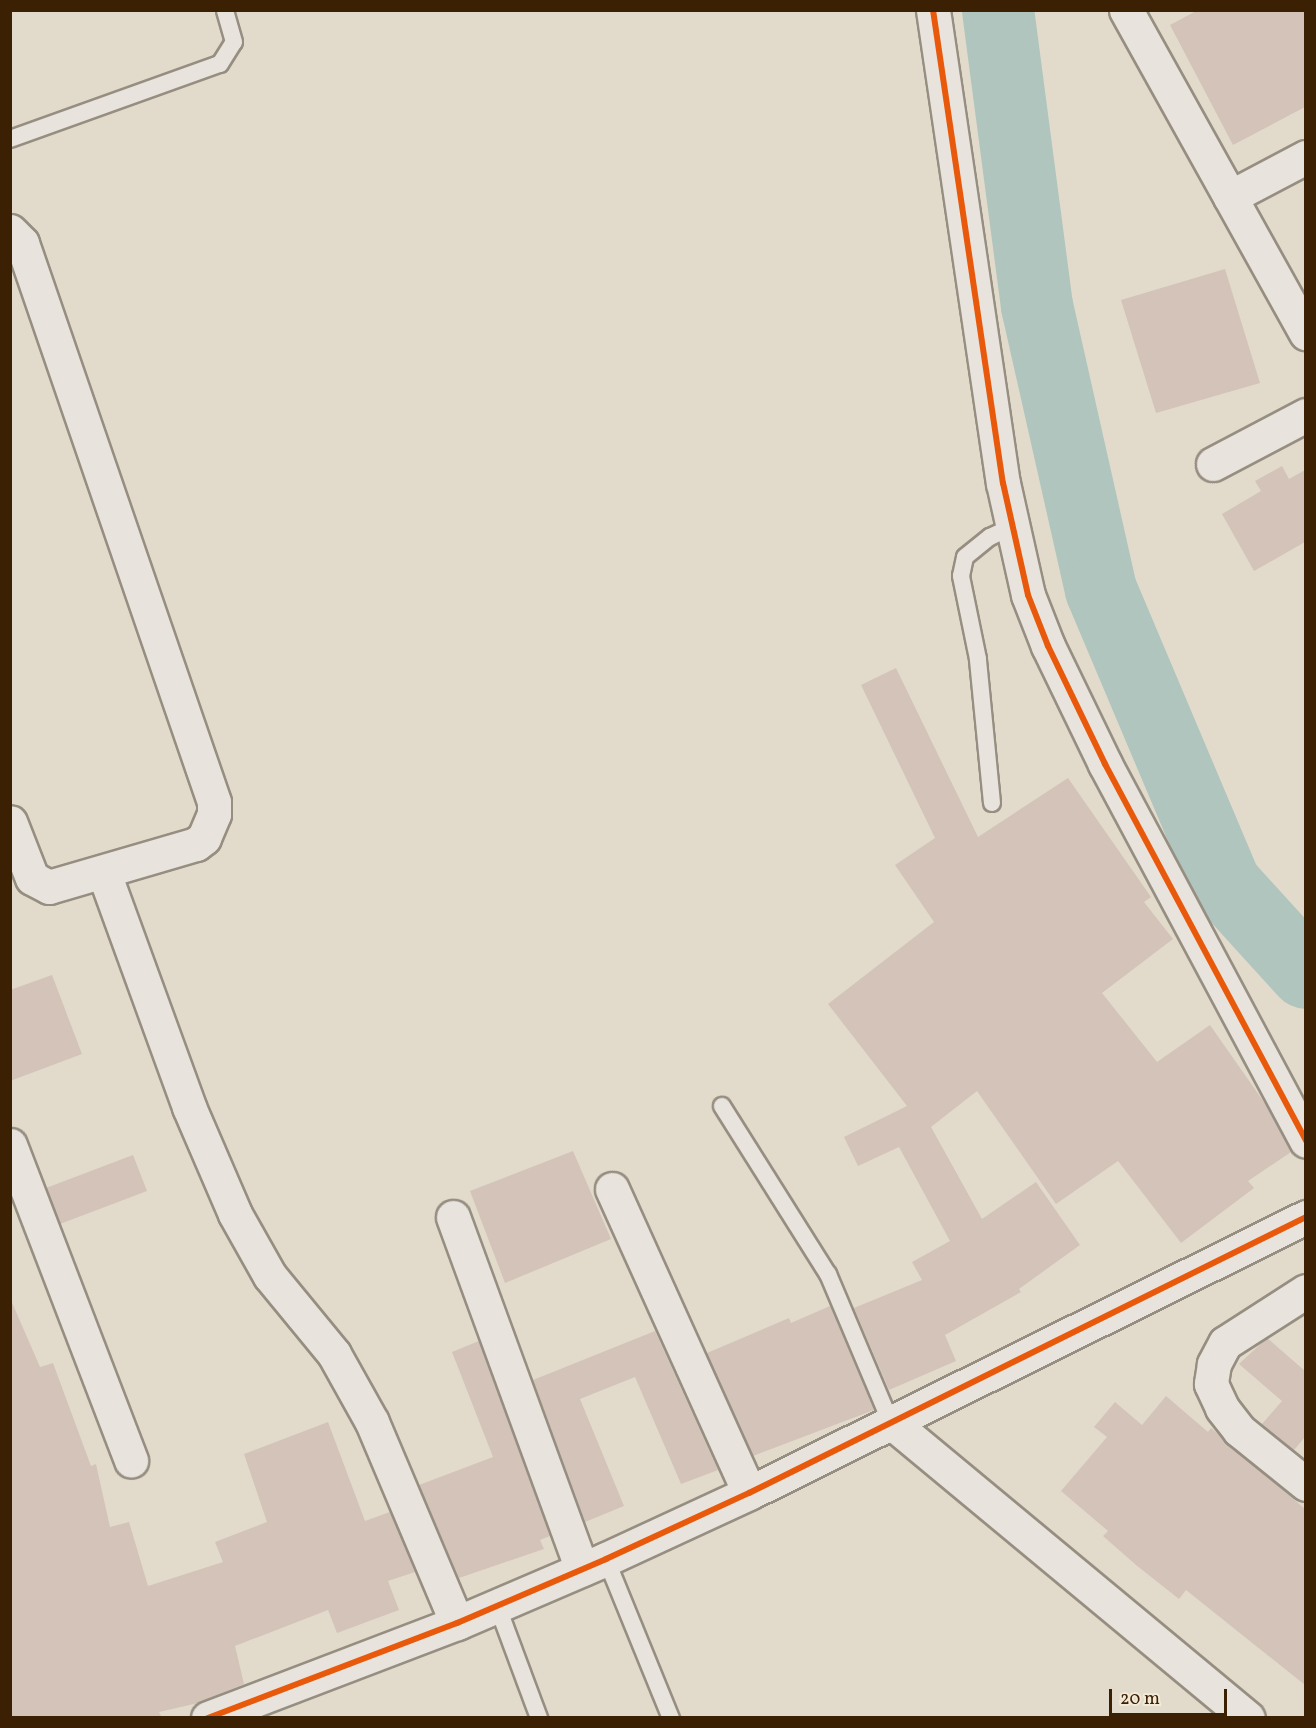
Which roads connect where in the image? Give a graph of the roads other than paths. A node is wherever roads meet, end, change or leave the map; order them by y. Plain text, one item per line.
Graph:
1 (225, 10) edge
2 (933, 10) edge
3 (1126, 10) edge
4 (10, 139) edge
5 (1305, 157) edge
6 (1230, 197) junction
7 (10, 231) edge
8 (1305, 333) edge
9 (1305, 415) edge
10 (1213, 464) dead end
11 (1011, 526) junction
12 (992, 803) dead end
13 (10, 822) edge
14 (104, 873) junction
15 (722, 1106) dead end
16 (1305, 1141) edge
17 (10, 1145) edge
18 (612, 1189) dead end
19 (453, 1217) dead end
20 (1305, 1217) edge
21 (1305, 1291) edge
22 (890, 1421) junction
23 (131, 1461) dead end
24 (1305, 1484) edge
25 (749, 1493) junction
26 (594, 1564) junction
27 (497, 1605) junction
28 (457, 1623) junction
29 (208, 1718) edge
30 (539, 1718) edge
31 (671, 1718) edge
32 (1248, 1718) edge

1 - 4 lane
2 - 11 street
3 - 6 street
5 - 6 street
6 - 8 street
7 - 14 street
9 - 10 street
11 - 12 lane
11 - 16 street
13 - 14 street
14 - 28 street
15 - 22 lane
17 - 23 street
18 - 25 street
19 - 26 street
20 - 22 street
21 - 24 street
22 - 25 street
22 - 32 street
25 - 26 street
26 - 27 street
26 - 31 lane
27 - 28 street
27 - 30 lane
28 - 29 street

